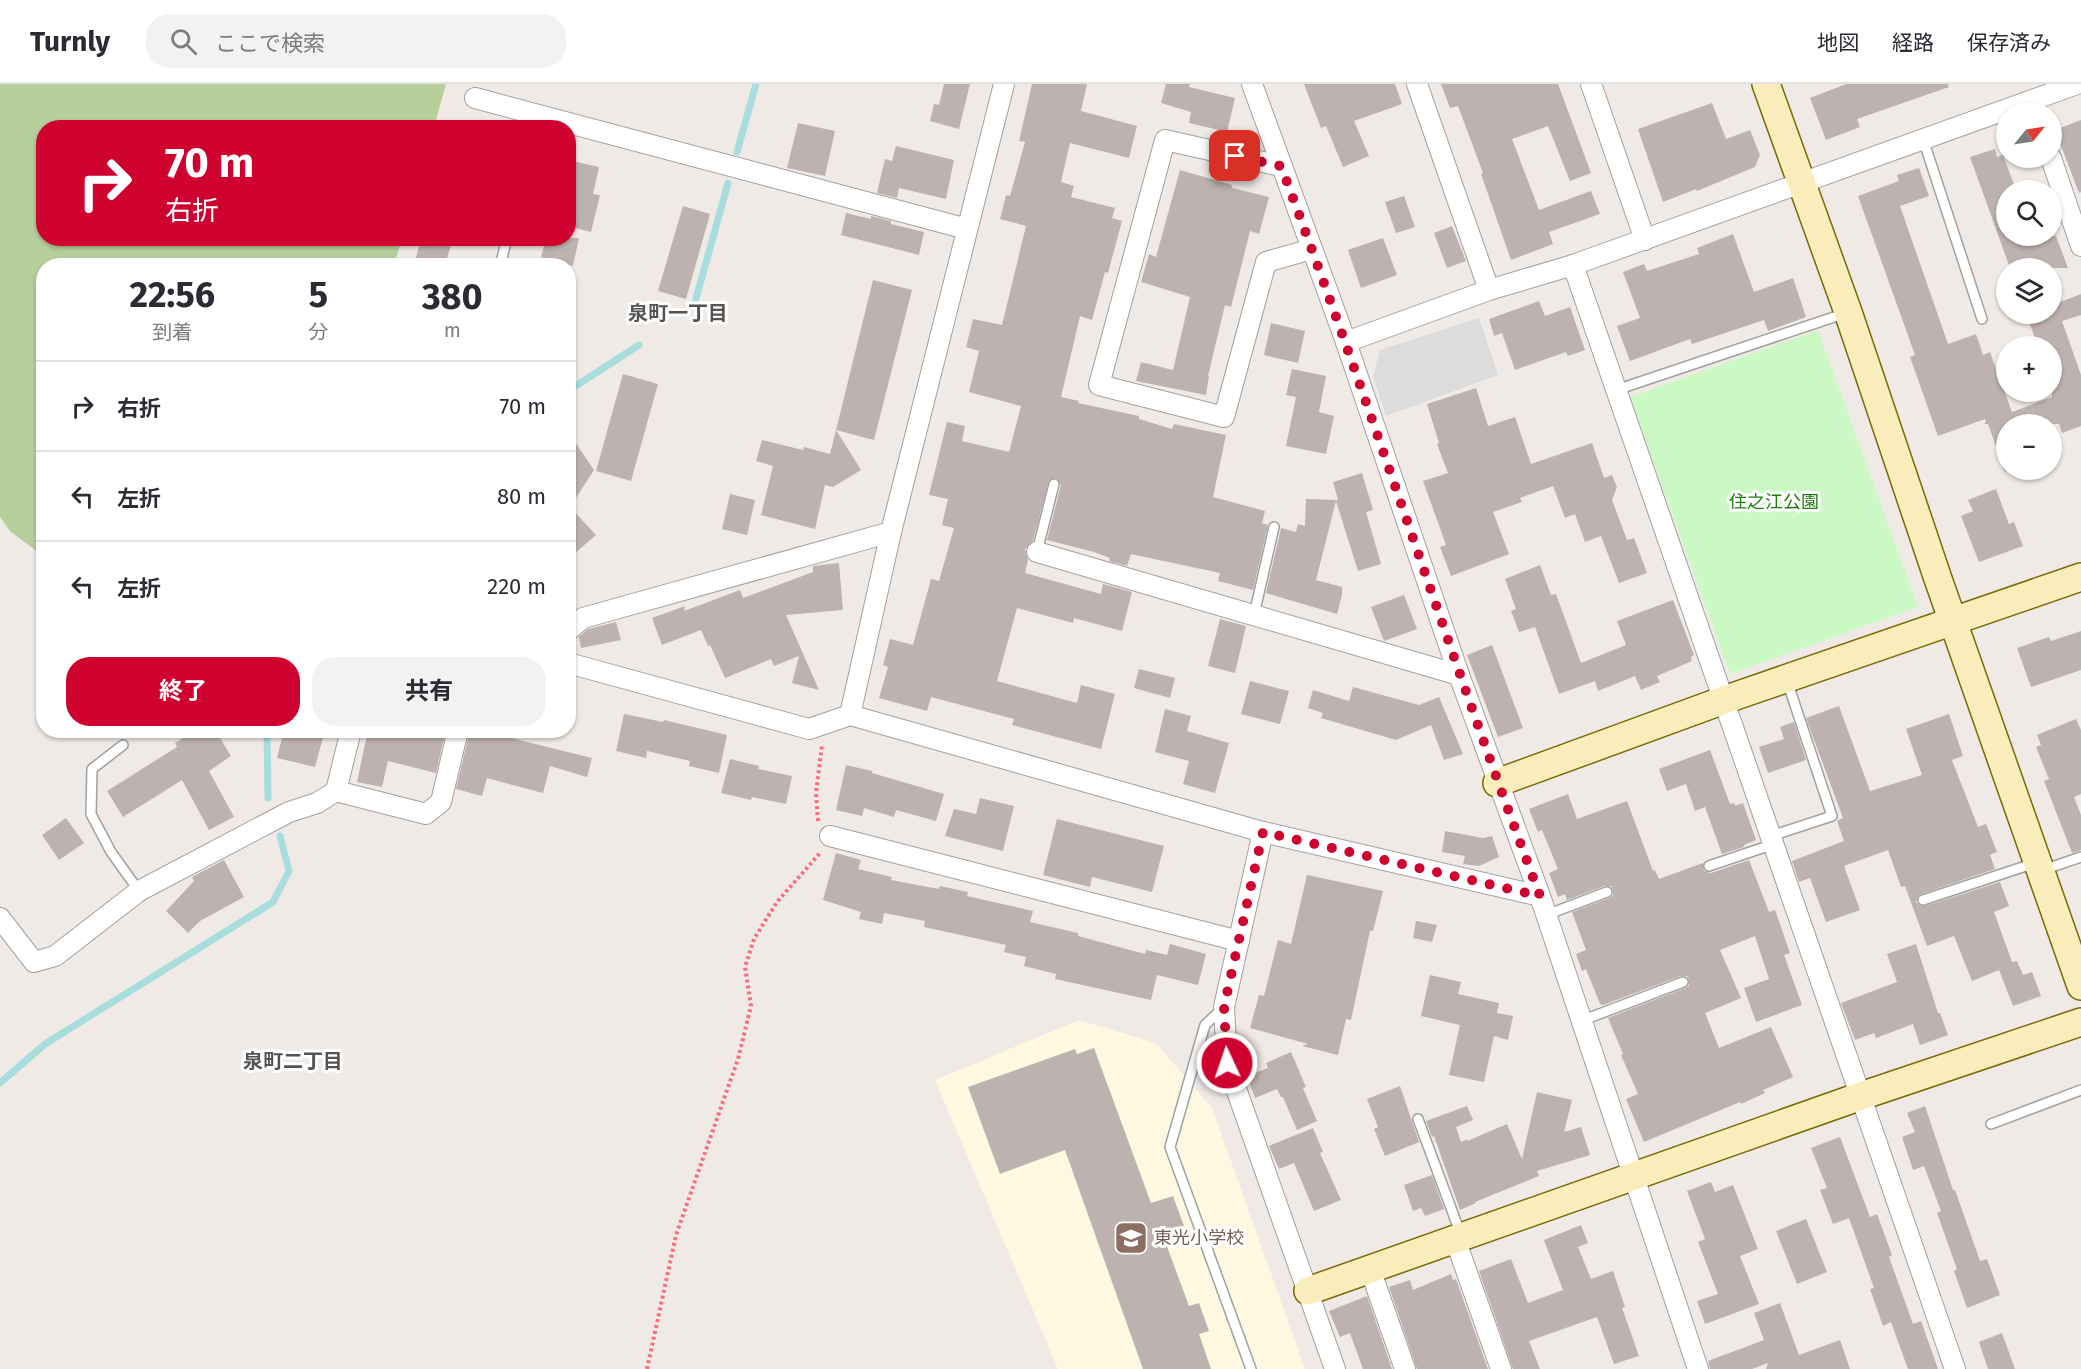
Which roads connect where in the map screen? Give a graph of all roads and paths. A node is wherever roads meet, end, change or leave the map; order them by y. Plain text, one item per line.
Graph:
1 (1004, 84) edge
2 (1251, 84) edge
3 (1417, 84) edge
4 (1591, 84) edge
5 (1766, 84) edge
6 (2078, 84) edge
7 (476, 94) dead end
8 (2032, 99) edge
9 (536, 120) edge
10 (576, 131) edge
11 (1923, 139) junction
12 (1281, 166) junction
13 (2054, 168) edge
14 (1801, 184) junction
15 (967, 229) junction
16 (1644, 240) junction
17 (2081, 246) edge
18 (1312, 249) junction
19 (1573, 266) junction
20 (1489, 290) junction
21 (1848, 312) junction
22 (1982, 319) dead end
23 (1346, 342) junction
24 (1616, 390) junction
25 (1054, 484) dead end
26 (1274, 527) dead end
27 (891, 532) junction
28 (1037, 552) joint
29 (2081, 577) edge
30 (1254, 615) junction
31 (1954, 621) junction
32 (576, 624) edge
33 (576, 665) edge
34 (1459, 675) junction
35 (1786, 679) junction
36 (1724, 700) junction
37 (850, 716) junction
38 (829, 722) junction
39 (349, 738) edge
40 (456, 738) edge
41 (123, 745) dead end
42 (1497, 783) junction
43 (336, 791) junction
44 (1263, 832) junction
45 (830, 836) junction
46 (1772, 840) junction
47 (2081, 857) edge
48 (1709, 866) dead end
49 (2039, 867) junction
50 (138, 891) junction
51 (1607, 892) dead end
52 (1923, 900) dead end
53 (1543, 906) junction
54 (0, 918) edge
55 (1239, 941) junction
56 (1683, 982) dead end
57 (2081, 986) edge
58 (1224, 1007) junction
59 (1581, 1022) junction
60 (2081, 1022) edge
61 (2081, 1090) edge
62 (1861, 1095) junction
63 (1418, 1119) dead end
64 (1991, 1124) dead end
65 (1632, 1176) junction
66 (1459, 1238) junction
67 (1370, 1269) junction
68 (1308, 1291) junction
69 (647, 1369) edge
70 (1251, 1369) edge
71 (1335, 1369) edge
72 (1405, 1369) edge
73 (1501, 1369) edge
74 (1698, 1369) edge
75 (1955, 1369) edge

1 - 15 street
2 - 12 street
3 - 20 street
4 - 16 street
5 - 14 street
6 - 8 street
7 - 9 street
8 - 11 street
10 - 15 street
11 - 14 street
11 - 22 lane
12 - 18 street
12 - 18 street
13 - 17 street
14 - 16 street
14 - 21 street
15 - 27 street
16 - 19 street
18 - 23 street
19 - 20 street
19 - 24 street
20 - 23 street
21 - 24 lane
21 - 31 street
23 - 34 street
24 - 36 street
25 - 28 lane
26 - 30 lane
27 - 32 street
27 - 37 street
28 - 30 street
29 - 31 street
30 - 34 street
31 - 35 street
31 - 49 street
33 - 38 street
34 - 42 street
35 - 36 street
35 - 46 lane
36 - 42 street
36 - 46 street
37 - 38 street
37 - 44 street
38 - 45 path
39 - 43 street
40 - 43 street
41 - 50 lane
42 - 53 street
43 - 50 street
44 - 53 street
44 - 55 street
45 - 55 street
45 - 69 path
46 - 48 lane
46 - 62 street
47 - 49 lane
49 - 52 lane
49 - 57 street
50 - 54 street
51 - 53 lane
53 - 59 street
55 - 58 street
56 - 59 lane
58 - 68 street
58 - 70 lane
59 - 65 street
60 - 62 street
61 - 64 lane
62 - 65 street
62 - 75 street
63 - 66 lane
65 - 66 street
65 - 74 street
66 - 67 street
66 - 73 street
67 - 68 street
67 - 72 street
68 - 71 street

